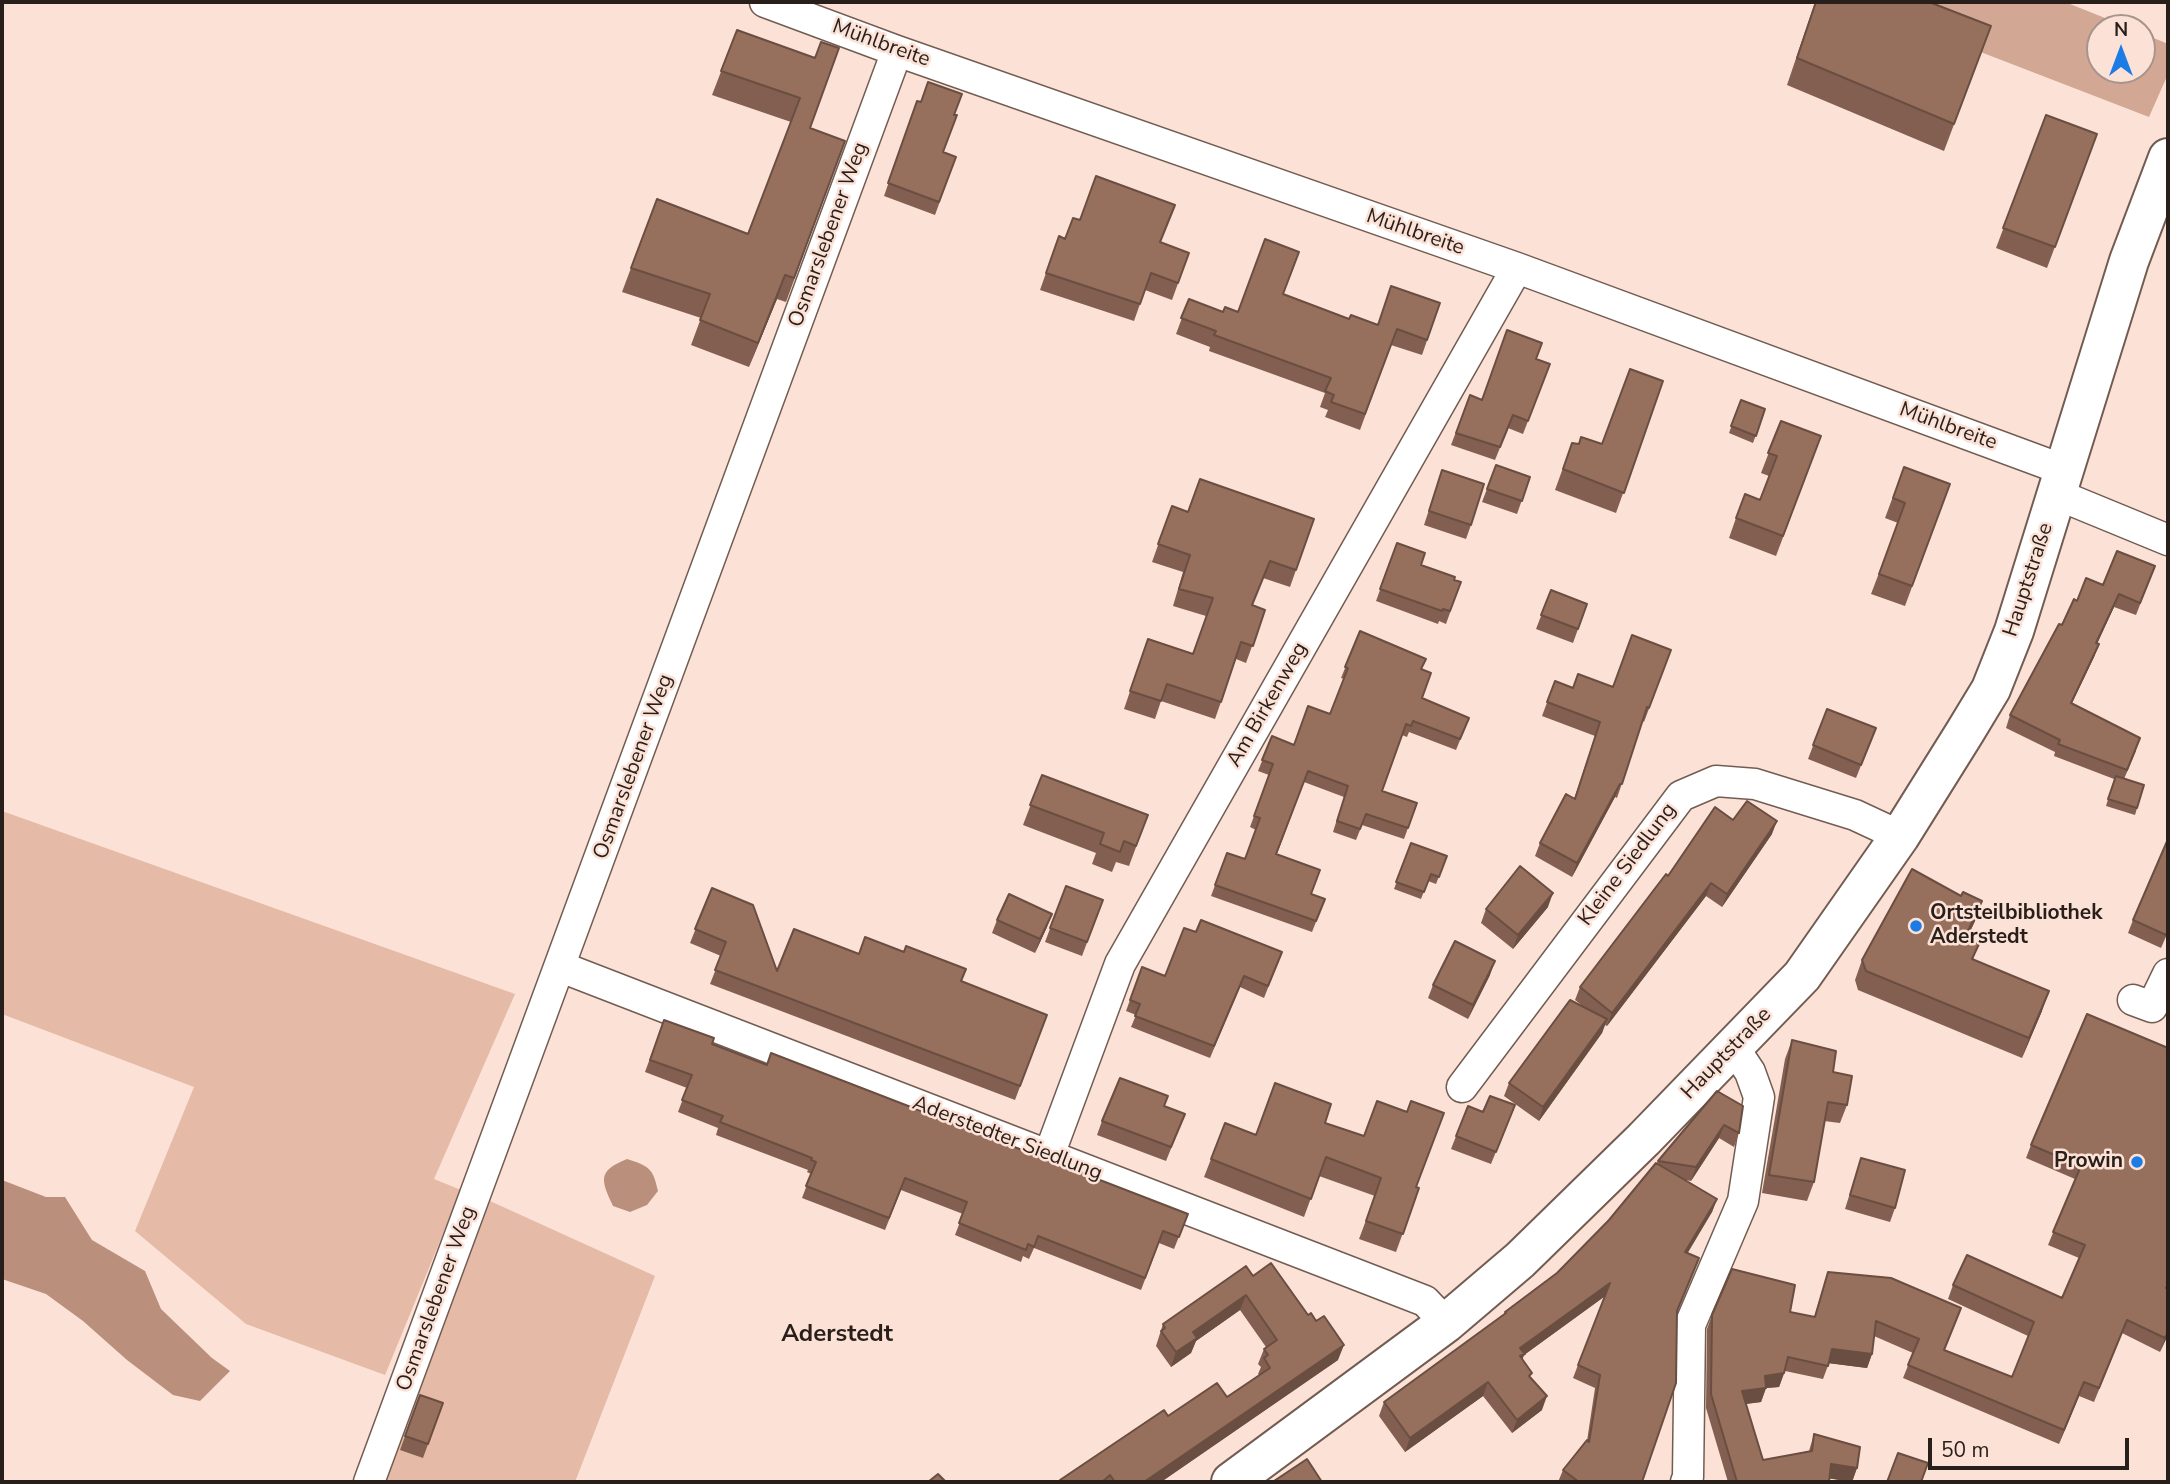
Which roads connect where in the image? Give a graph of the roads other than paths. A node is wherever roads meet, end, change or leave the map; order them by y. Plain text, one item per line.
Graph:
1 (765, 2) edge
2 (897, 51) junction
3 (2168, 158) edge
4 (1517, 268) junction
5 (2060, 482) junction
6 (2168, 540) edge
7 (1900, 836) junction
8 (561, 967) junction
9 (2168, 974) edge
10 (2133, 1000) dead end
11 (1734, 1048) junction
12 (1462, 1087) dead end
13 (1049, 1155) junction
14 (1446, 1323) junction
15 (369, 1482) edge
16 (1231, 1482) edge
17 (1686, 1482) edge

1 - 2 street, Mühlbreite
2 - 4 street, Mühlbreite
2 - 8 street, Osmarslebener Weg
3 - 5 main road, Hauptstraße
4 - 5 street, Mühlbreite
4 - 13 street, Am Birkenweg
5 - 6 street, Hauptstraße
5 - 7 main road, Hauptstraße
7 - 11 main road, Hauptstraße
7 - 12 street, Kleine Siedlung
8 - 13 street, Aderstedter Siedlung
8 - 15 street, Osmarslebener Weg
9 - 10 street
11 - 14 main road, Hauptstraße
11 - 17 street
13 - 14 street, Aderstedter Siedlung
14 - 16 main road, Hauptstraße

